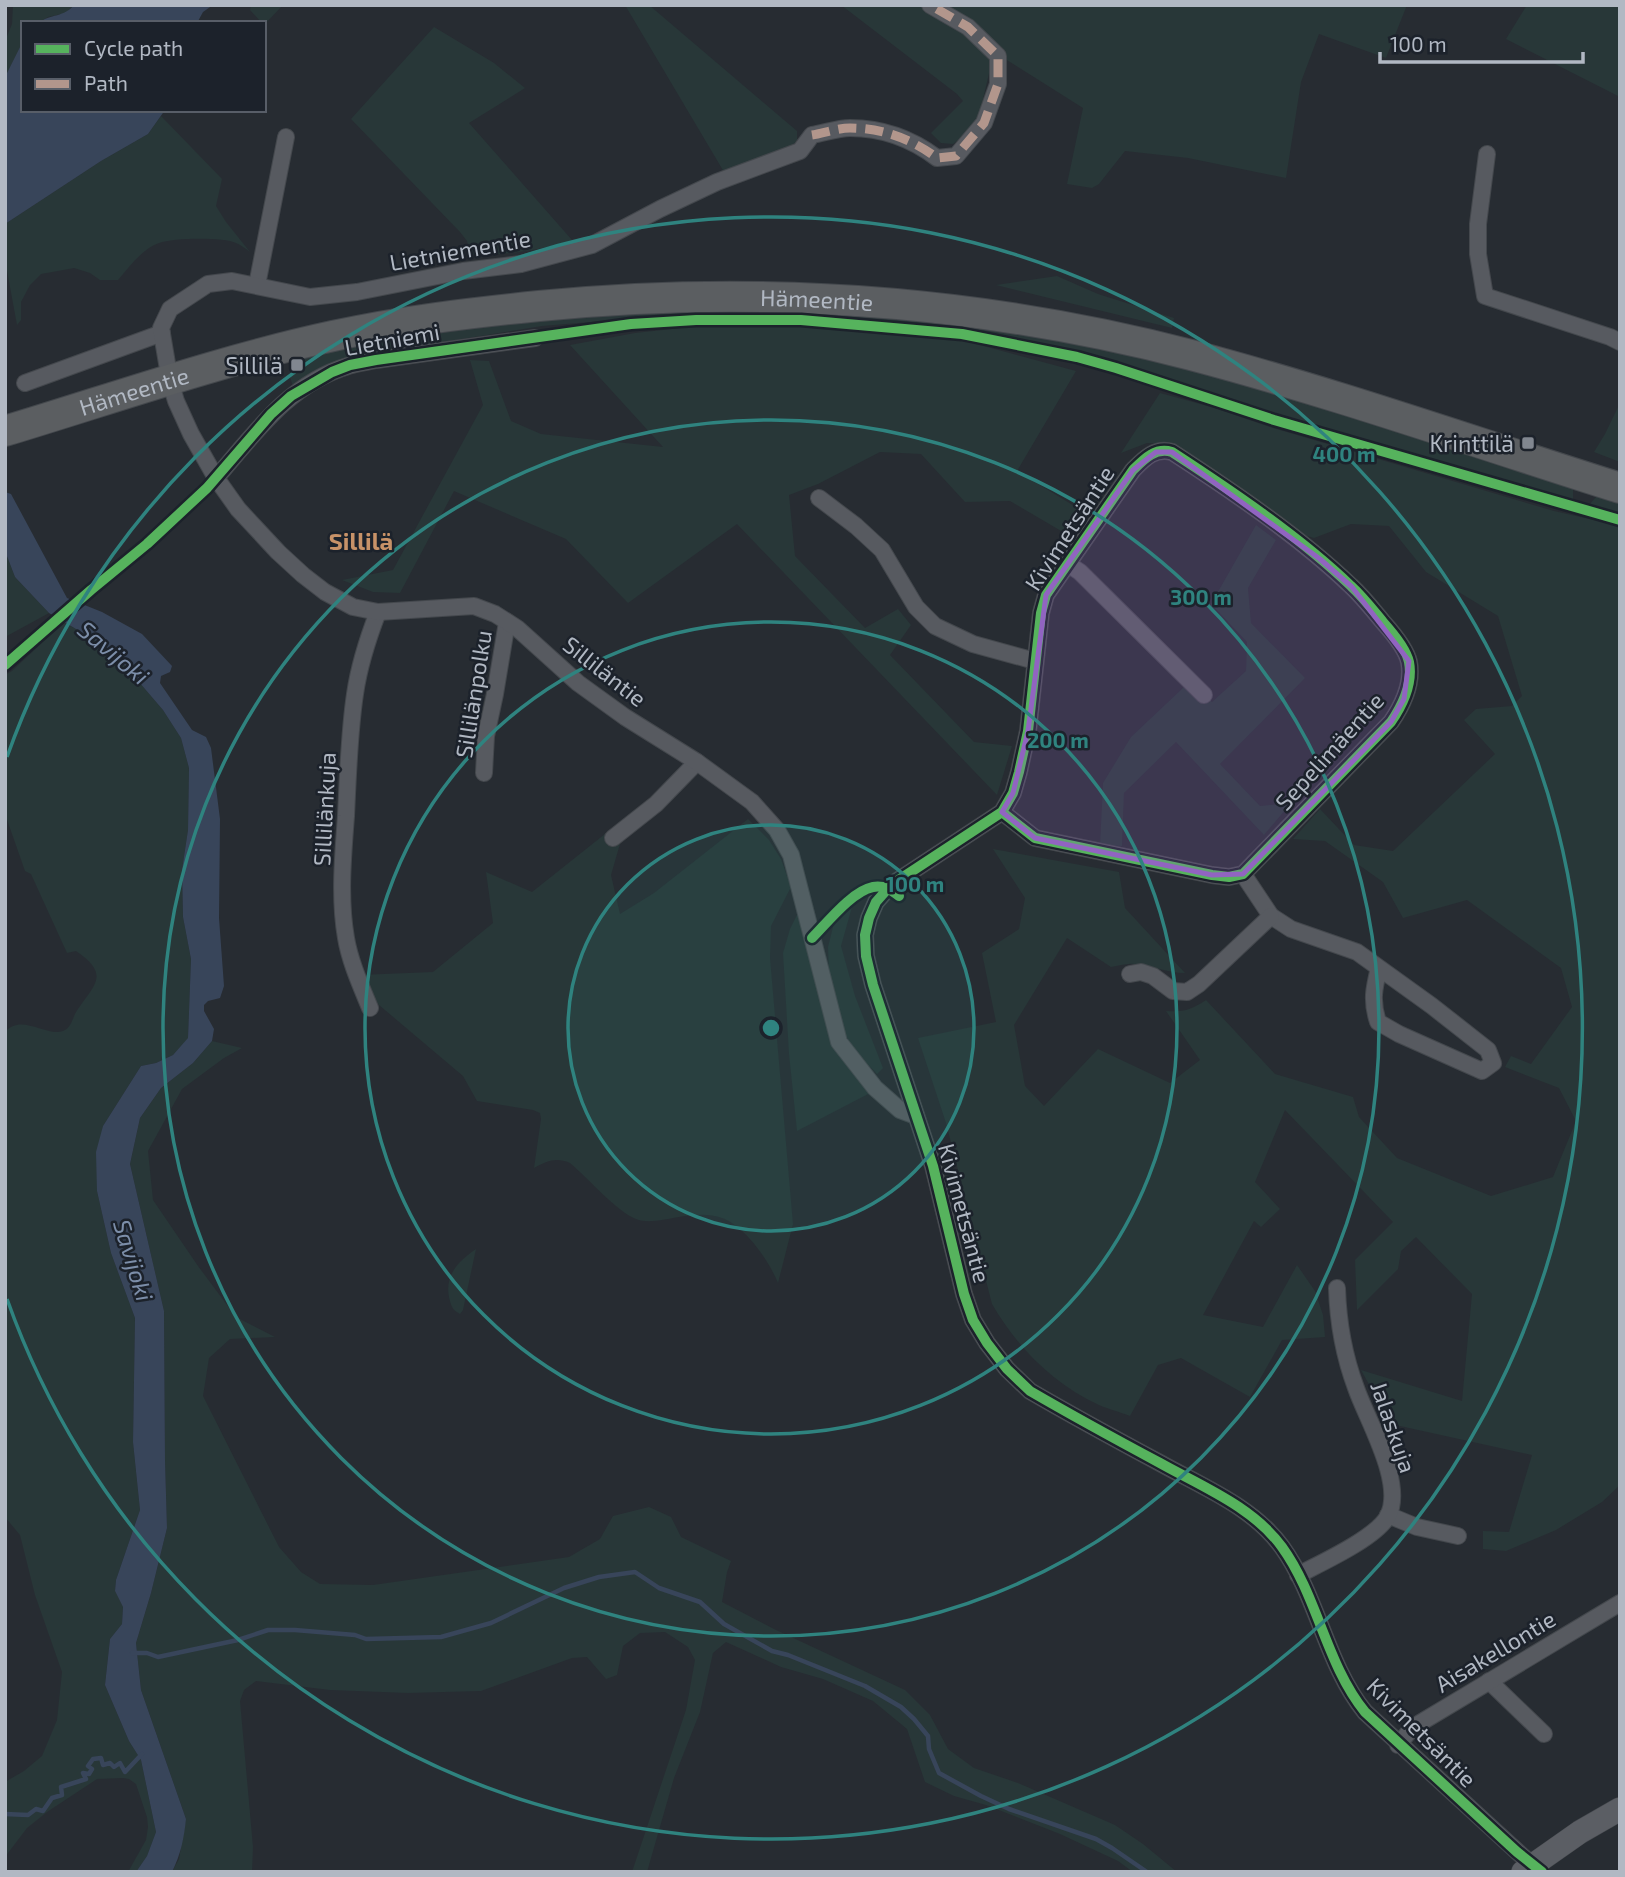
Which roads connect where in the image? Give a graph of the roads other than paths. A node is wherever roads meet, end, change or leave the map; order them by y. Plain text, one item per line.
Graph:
1 (930, 5) edge
2 (286, 137) dead end
3 (1487, 154) dead end
4 (257, 285) junction
5 (162, 333) junction
6 (535, 338) dead end
7 (1620, 342) edge
8 (170, 381) junction
9 (25, 383) dead end
10 (5, 431) edge
11 (1172, 452) joint
12 (216, 478) junction
13 (1620, 488) edge
14 (819, 498) dead end
15 (1068, 564) junction
16 (378, 612) junction
17 (507, 622) junction
18 (1035, 661) junction
19 (1204, 695) dead end
20 (697, 762) junction
21 (484, 774) dead end
22 (1002, 812) junction
23 (613, 838) dead end
24 (1243, 874) junction
25 (1271, 916) junction
26 (1379, 968) junction
27 (1130, 974) dead end
28 (370, 1008) dead end
29 (916, 1116) junction
30 (1337, 1288) dead end
31 (1388, 1515) junction
32 (1458, 1536) dead end
33 (1298, 1575) junction
34 (1619, 1605) edge
35 (1489, 1681) junction
36 (1544, 1734) dead end
37 (1398, 1745) junction
38 (1620, 1809) edge
39 (1532, 1869) edge

1 - 4 street, Lietniementie
2 - 4 street
3 - 7 street
4 - 5 street, Lietniementie
5 - 8 street
5 - 9 street
6 - 12 street, Lietniemi
8 - 10 highway, Hämeentie
8 - 12 street, Silliläntie
8 - 13 highway, Hämeentie
11 - 15 street, Kivimetsäntie
11 - 24 street, Sepelimäentie
12 - 16 street, Silliläntie
14 - 18 street
15 - 18 street, Kivimetsäntie
15 - 19 street
16 - 17 street, Silliläntie
16 - 28 street, Sillilänkuja
17 - 20 street, Silliläntie
17 - 21 street, Sillilänpolku
18 - 22 street, Kivimetsäntie
20 - 23 street
20 - 29 street, Silliläntie
22 - 24 street
22 - 29 street, Kivimetsäntie
24 - 25 street
25 - 26 street
25 - 27 street
26 - 26 street
29 - 33 street, Kivimetsäntie
30 - 31 street, Jalaskuja
31 - 32 street
31 - 33 street
33 - 37 street, Kivimetsäntie
34 - 35 street, Aisakellontie
35 - 36 street
35 - 37 street, Aisakellontie
37 - 39 street, Kivimetsäntie
38 - 39 street

